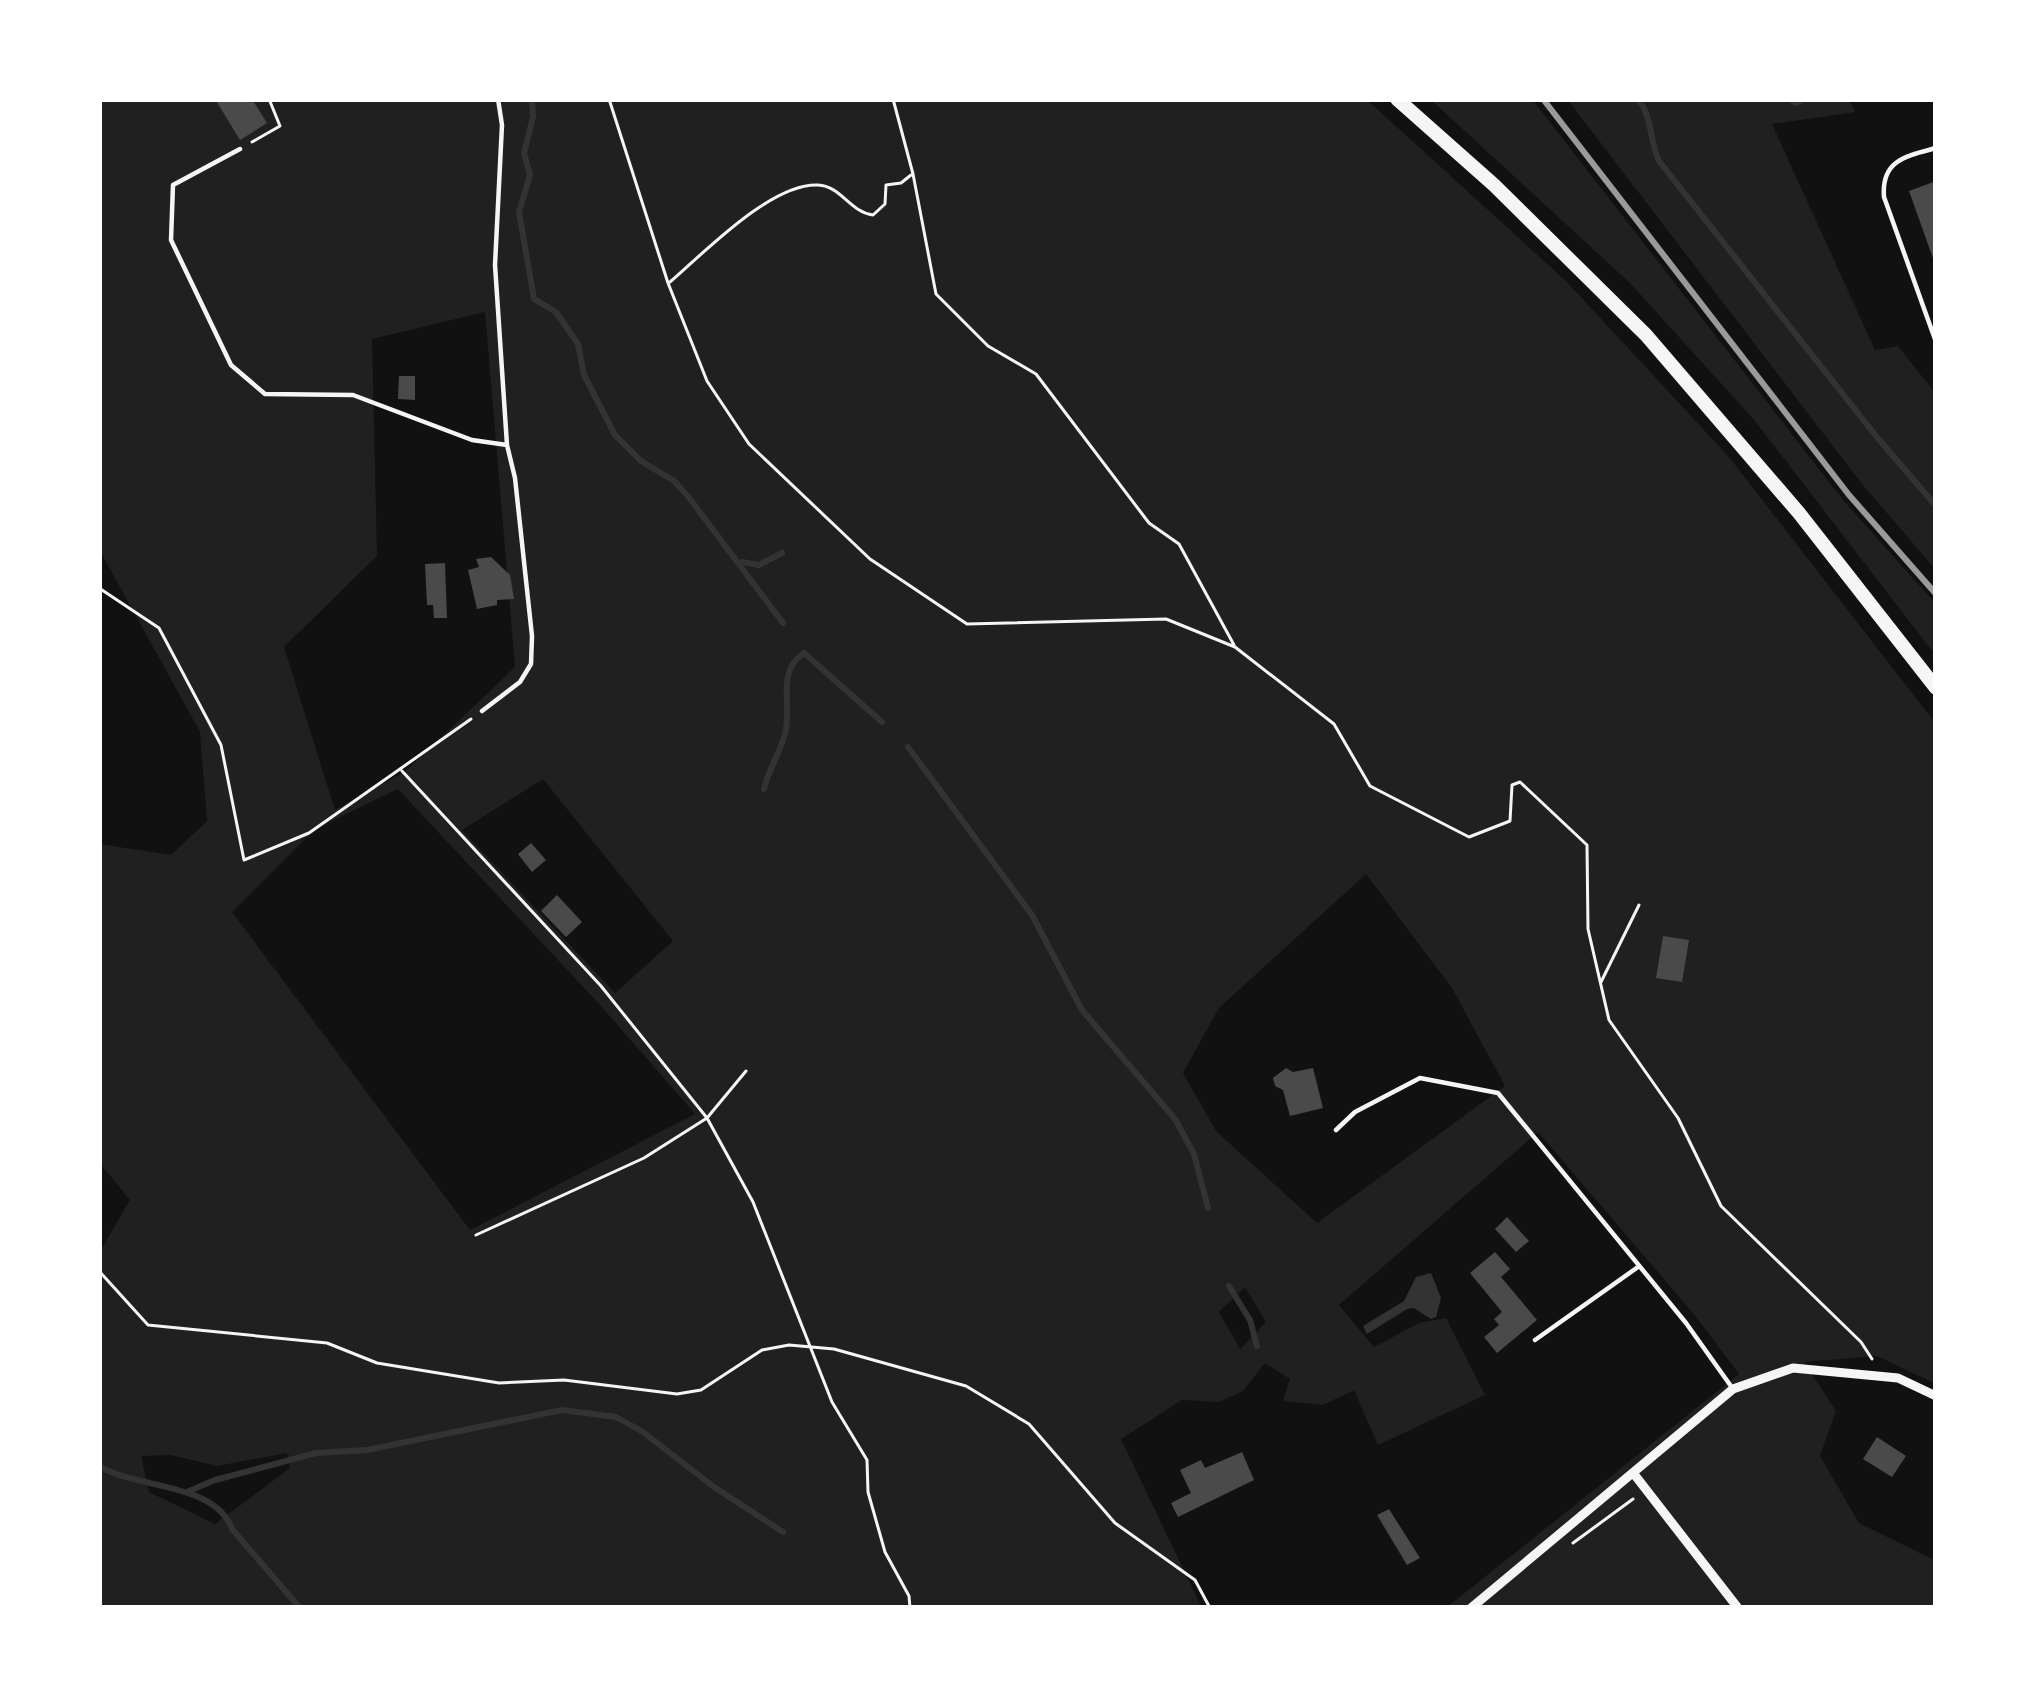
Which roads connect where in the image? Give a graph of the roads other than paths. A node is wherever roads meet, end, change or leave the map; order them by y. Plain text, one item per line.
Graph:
1 (498, 99) edge
2 (1397, 99) edge
3 (1936, 148) edge
4 (239, 149) road end
5 (1936, 342) edge
6 (507, 445) junction
7 (1936, 688) edge
8 (482, 711) road end
9 (1336, 1130) dead end
10 (1639, 1267) junction
11 (1535, 1340) dead end
12 (1733, 1389) junction
13 (1936, 1396) edge
14 (1634, 1474) junction
15 (1471, 1608) edge
16 (1738, 1608) edge

1 - 6 lane
2 - 7 main road
3 - 5 lane
4 - 6 lane
6 - 8 lane
9 - 10 lane
10 - 11 lane
10 - 12 lane
12 - 13 street
12 - 14 street
14 - 15 street
14 - 16 street

